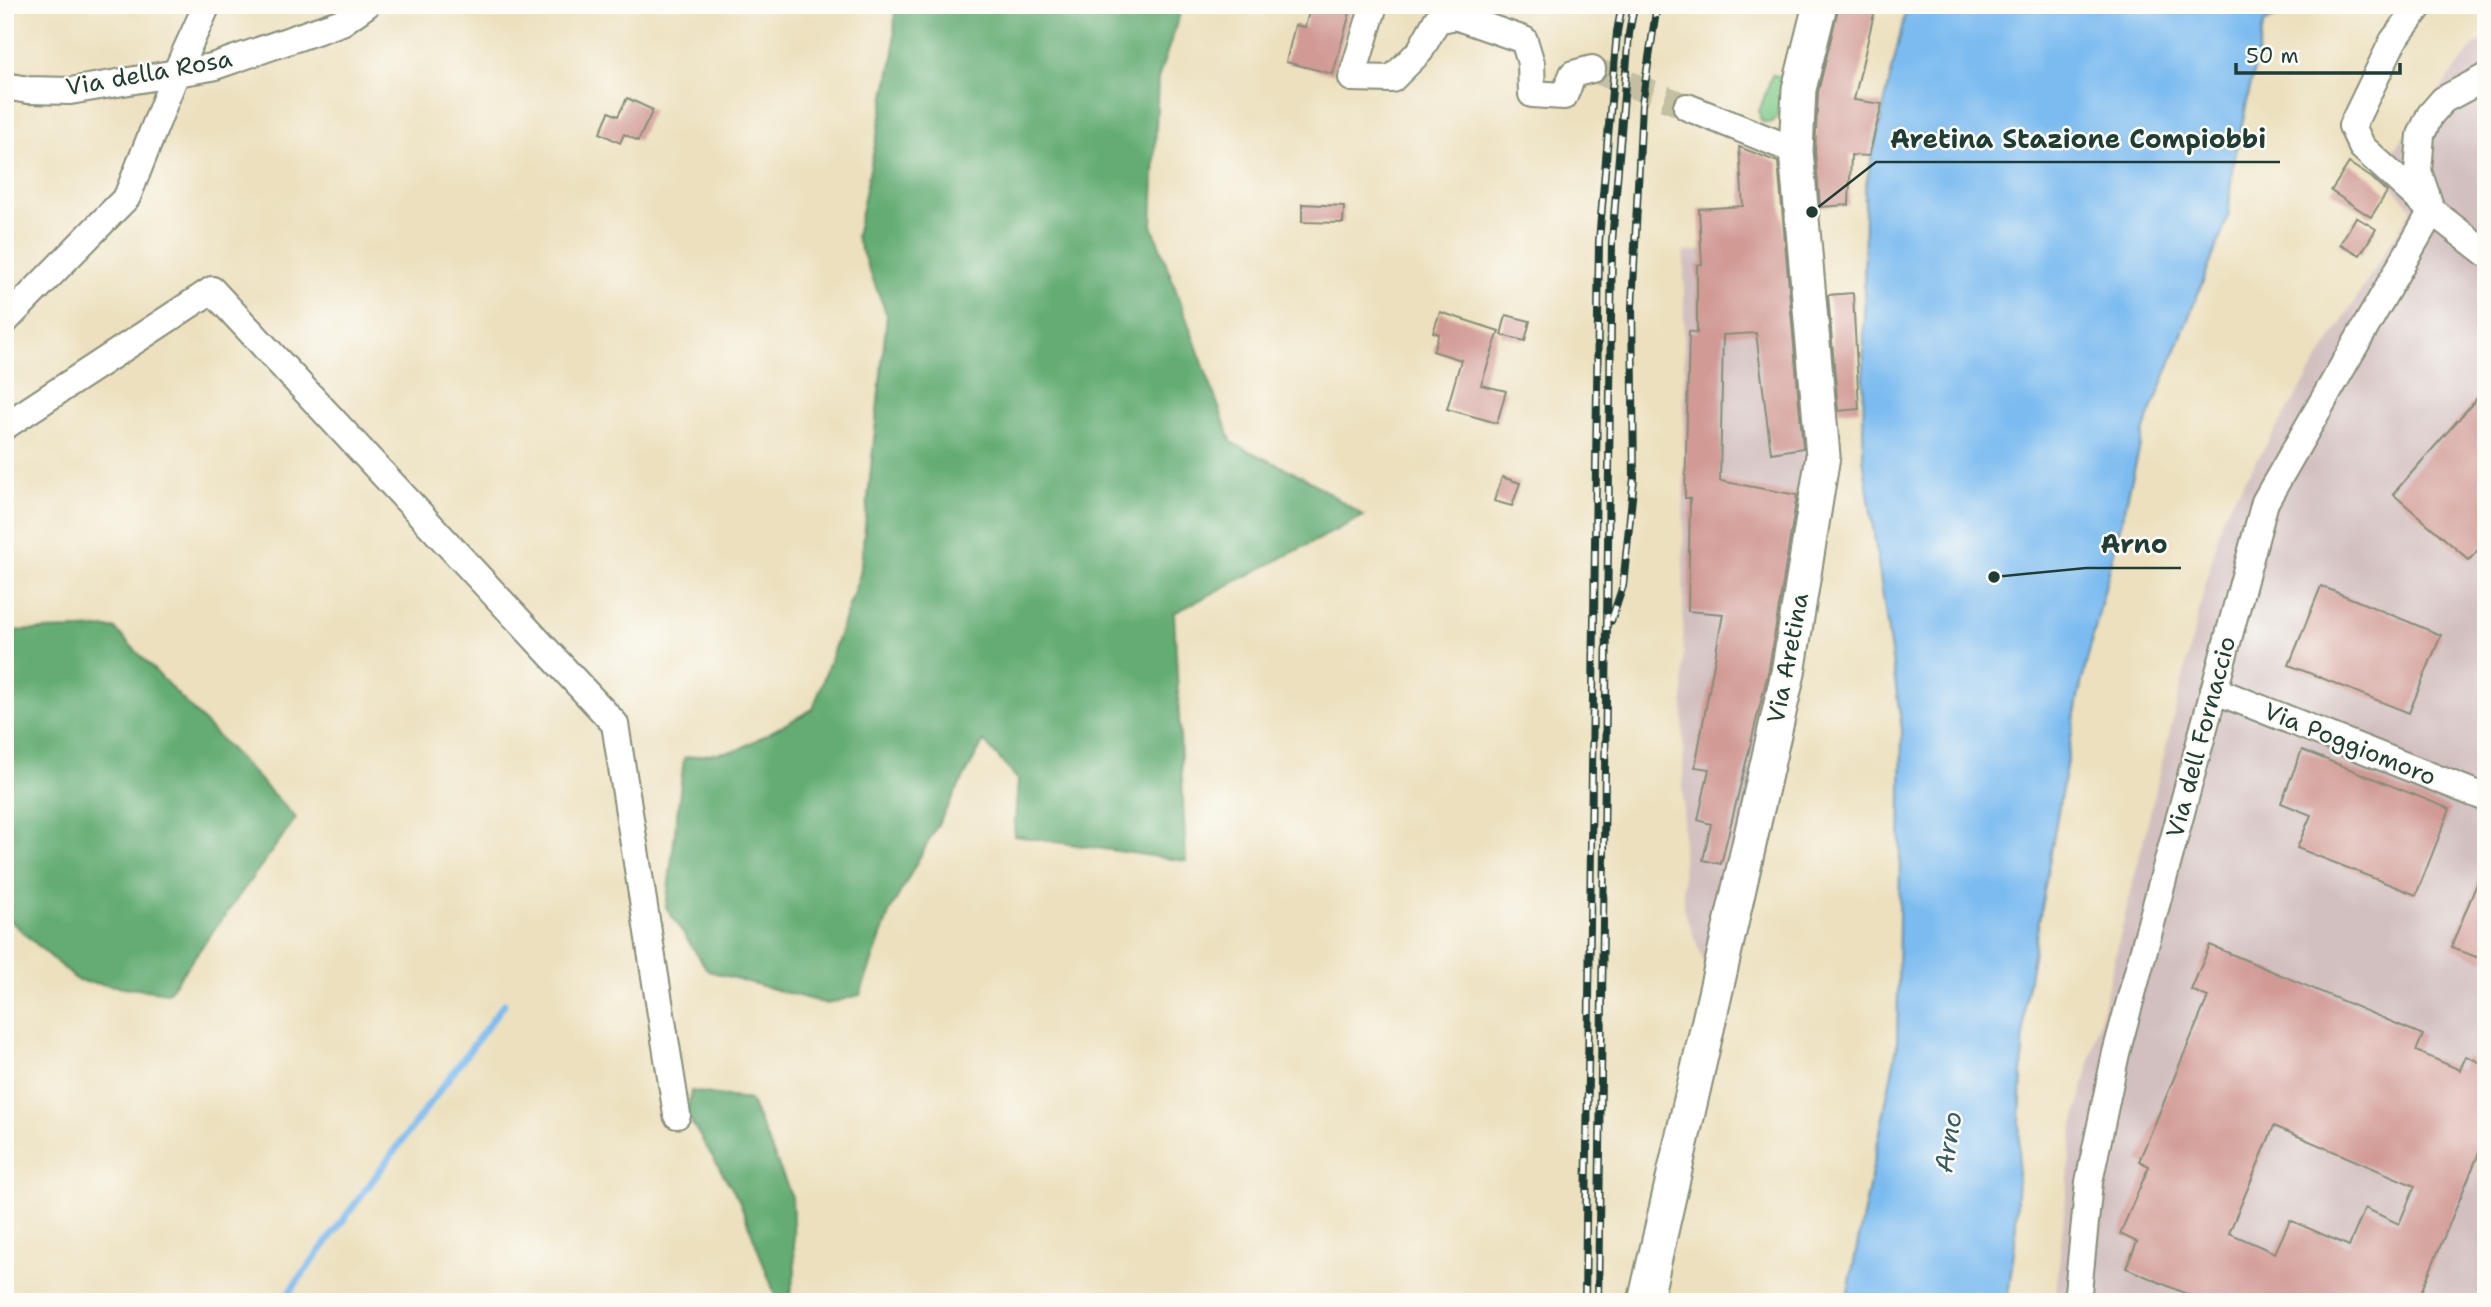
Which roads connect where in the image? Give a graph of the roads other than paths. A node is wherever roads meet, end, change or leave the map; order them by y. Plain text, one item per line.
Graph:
1 (207, 5) edge
2 (366, 5) edge
3 (1374, 5) edge
4 (1820, 5) edge
5 (2420, 5) edge
6 (1592, 69) dead end
7 (176, 73) junction
8 (2486, 77) edge
9 (5, 86) edge
10 (1687, 107) tunnel mouth
11 (1796, 151) junction
12 (2432, 211) junction
13 (2486, 253) edge
14 (5, 321) edge
15 (5, 426) edge
16 (2214, 690) junction
17 (2486, 798) edge
18 (677, 1115) dead end
19 (1645, 1302) edge
20 (2078, 1302) edge

1 - 7 street
2 - 7 street, Via della Rosa
3 - 6 street
4 - 11 main road, Via Aretina
5 - 12 street
7 - 9 street, Via della Rosa
7 - 14 street
8 - 12 street
10 - 11 street
11 - 19 main road, Via Aretina
12 - 13 street
12 - 16 street, Via dell Fornaccio
15 - 18 street
16 - 17 street, Via Poggiomoro
16 - 20 street, Via dell Fornaccio

